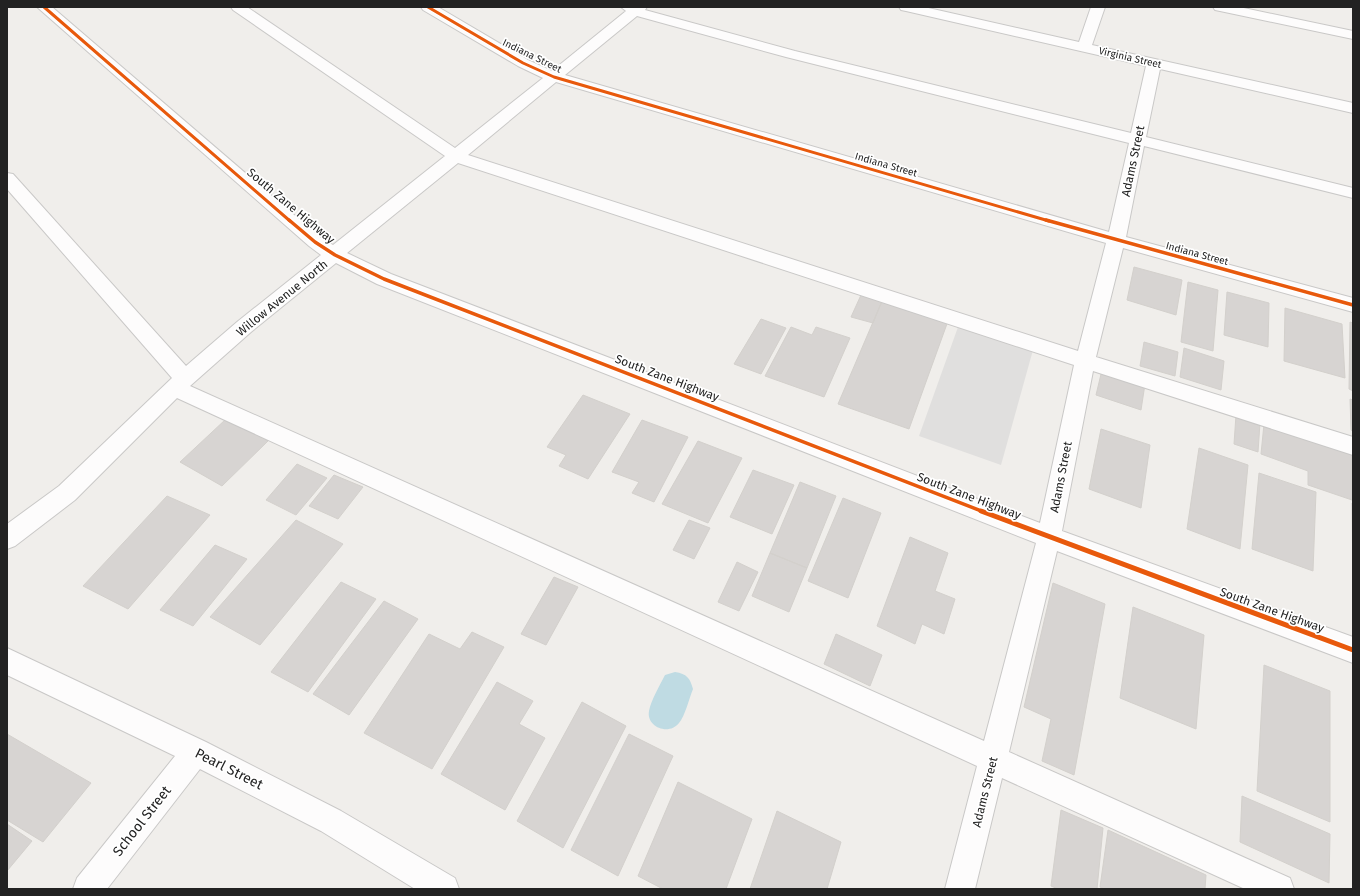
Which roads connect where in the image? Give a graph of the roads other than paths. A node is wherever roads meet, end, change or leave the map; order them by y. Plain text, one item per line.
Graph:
1 (44, 7) edge
2 (238, 7) edge
3 (428, 7) edge
4 (906, 7) edge
5 (1098, 7) edge
6 (1220, 7) edge
7 (634, 8) edge
8 (1353, 35) edge
9 (1084, 48) junction
10 (1154, 64) junction
11 (554, 77) junction
12 (1353, 108) edge
13 (1137, 140) junction
14 (455, 156) junction
15 (7, 178) edge
16 (1353, 193) edge
17 (1116, 240) junction
18 (335, 255) junction
19 (1353, 305) edge
20 (1084, 361) junction
21 (179, 383) junction
22 (1353, 446) edge
23 (7, 537) edge
24 (1049, 537) junction
25 (1353, 650) edge
26 (7, 661) edge
27 (196, 752) junction
28 (993, 759) junction
29 (88, 889) edge
30 (444, 889) edge
31 (960, 889) edge
32 (1279, 889) edge

1 - 18 street, South Zane Highway
2 - 14 street
3 - 11 street, Indiana Street
4 - 9 street, Virginia Street
5 - 9 street
6 - 8 street
7 - 11 street, Willow Avenue North
7 - 13 street
9 - 10 street, Virginia Street
10 - 12 street, Virginia Street
10 - 13 street, Adams Street
11 - 14 street, Willow Avenue North
11 - 17 street, Indiana Street
13 - 16 street
13 - 17 street, Adams Street
14 - 18 street, Willow Avenue North
14 - 20 street
15 - 21 street
17 - 19 street, Indiana Street
17 - 20 street, Adams Street
18 - 21 street, Willow Avenue North
18 - 24 street, South Zane Highway
20 - 22 street
20 - 24 street, Adams Street
21 - 23 street, Willow Avenue North
21 - 28 street
24 - 25 street, South Zane Highway
24 - 28 street, Adams Street
26 - 27 street, Pearl Street
27 - 29 street, School Street
27 - 30 street, Pearl Street
28 - 31 street, Adams Street
28 - 32 street

